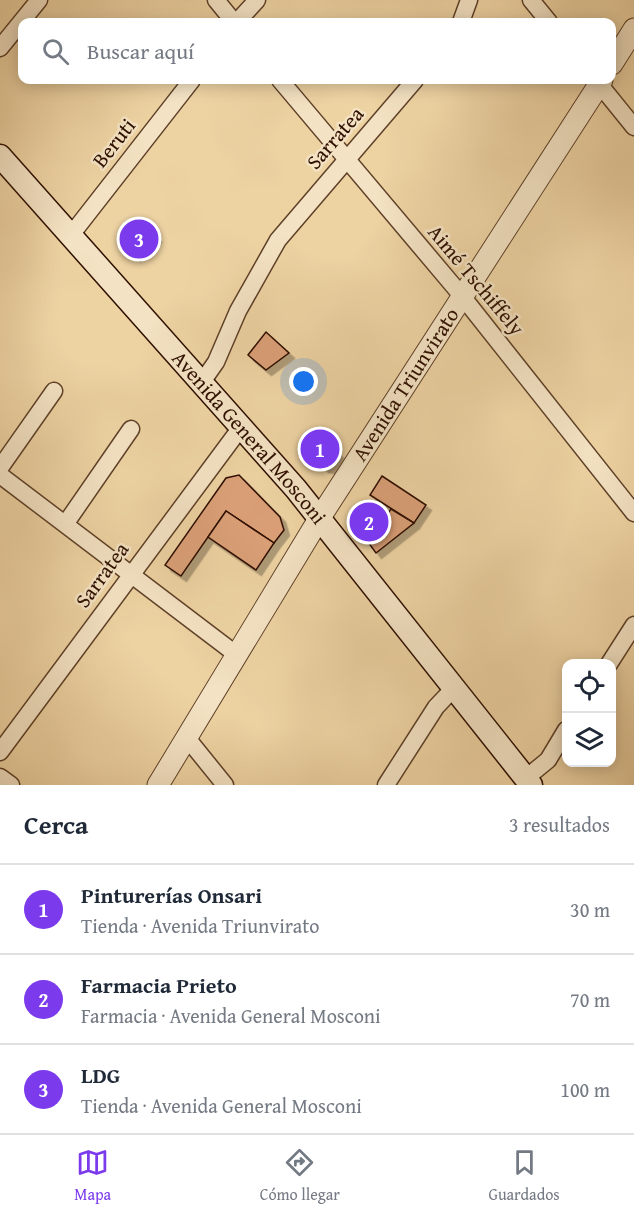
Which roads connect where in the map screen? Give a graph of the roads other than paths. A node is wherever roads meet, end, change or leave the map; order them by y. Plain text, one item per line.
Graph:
1 (39, 0) edge
2 (216, 0) edge
3 (257, 0) edge
4 (469, 0) edge
5 (531, 0) edge
6 (24, 18) edge
7 (232, 18) edge
8 (240, 18) edge
9 (462, 18) edge
10 (546, 18) edge
11 (18, 26) edge
12 (634, 29) edge
13 (0, 48) edge
14 (616, 58) edge
15 (189, 84) edge
16 (283, 84) edge
17 (412, 84) edge
18 (597, 84) edge
19 (601, 84) edge
20 (634, 127) edge
21 (346, 160) junction
22 (4, 168) edge
23 (71, 235) junction
24 (462, 296) junction
25 (202, 382) junction
26 (54, 391) dead end
27 (242, 426) junction
28 (131, 429) dead end
29 (0, 468) edge
30 (0, 475) edge
31 (634, 513) edge
32 (320, 519) junction
33 (66, 523) junction
34 (131, 573) junction
35 (634, 625) edge
36 (237, 655) junction
37 (612, 659) edge
38 (453, 689) junction
39 (187, 738) junction
40 (562, 738) edge
41 (0, 752) edge
42 (0, 777) edge
43 (529, 782) edge
44 (11, 785) edge
45 (158, 785) edge
46 (225, 785) edge
47 (386, 785) edge

1 - 6 street
2 - 7 street
3 - 8 street
4 - 9 street
5 - 10 street
11 - 13 street
12 - 14 street
15 - 23 street, Beruti
16 - 21 street, Aimé Tschiffely
17 - 21 street, Sarratea
18 - 24 street, Avenida Triunvirato
19 - 20 street
21 - 24 street, Aimé Tschiffely
21 - 25 street, Sarratea
22 - 23 main road, Avenida General Mosconi
23 - 25 main road, Avenida General Mosconi
24 - 31 street, Aimé Tschiffely
24 - 32 street, Avenida Triunvirato
25 - 27 main road, Avenida General Mosconi
26 - 29 street
27 - 32 main road, Avenida General Mosconi
27 - 34 street, Sarratea
28 - 33 street
30 - 33 street
32 - 36 street, Avenida Triunvirato
32 - 38 main road, Avenida General Mosconi
33 - 34 street
34 - 36 street
34 - 41 street, Sarratea
35 - 37 street
36 - 39 street, Avenida Triunvirato
38 - 43 main road, Avenida General Mosconi
38 - 47 street
39 - 45 street, Avenida Triunvirato
39 - 46 street
40 - 43 street
42 - 44 street

